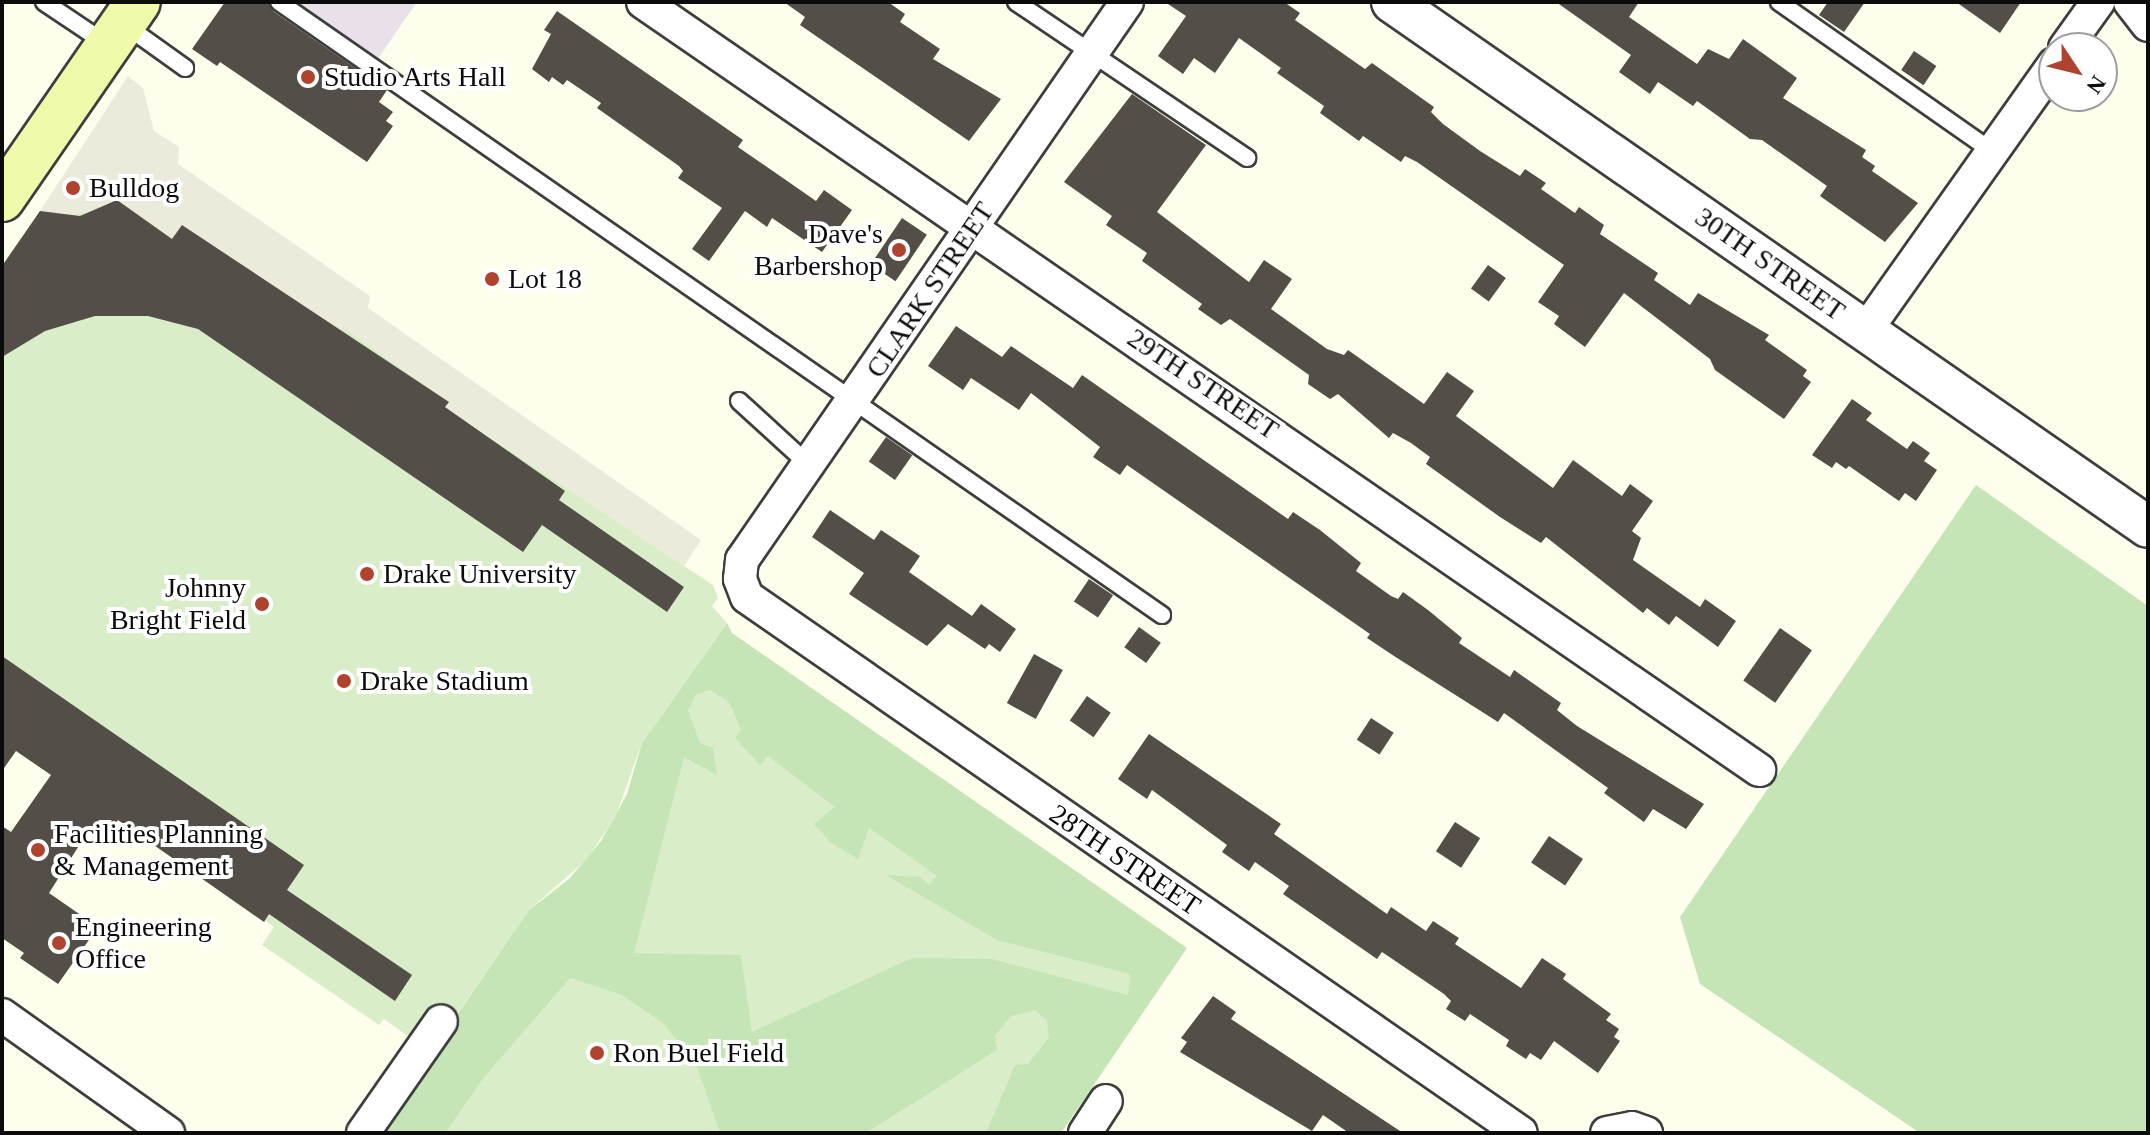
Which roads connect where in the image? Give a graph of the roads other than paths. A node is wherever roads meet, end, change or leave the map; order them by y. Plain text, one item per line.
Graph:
1 (44, 2) edge
2 (279, 2) edge
3 (643, 2) edge
4 (1016, 2) edge
5 (1127, 2) edge
6 (1392, 2) edge
7 (1779, 2) edge
8 (2098, 2) edge
9 (2130, 2) edge
10 (123, 24) edge
11 (2148, 25) edge
12 (2076, 32) edge
13 (1092, 54) junction
14 (185, 68) dead end
15 (2038, 86) edge
16 (1992, 151) junction
17 (1247, 158) dead end
18 (2, 199) edge
19 (972, 228) junction
20 (1866, 330) junction
21 (739, 401) dead end
22 (855, 401) junction
23 (809, 465) junction
24 (2148, 527) edge
25 (740, 579) joint
26 (1162, 615) dead end
27 (1759, 770) dead end
28 (2, 1015) edge
29 (441, 1021) dead end
30 (1106, 1101) dead end
31 (159, 1130) edge
32 (363, 1133) edge
33 (1085, 1133) edge
34 (1521, 1133) edge
35 (1607, 1133) edge
36 (1646, 1133) edge

1 - 10 lane
2 - 22 lane
3 - 19 street, 29TH STREET
4 - 13 lane
5 - 13 street, CLARK STREET
6 - 20 street, 30TH STREET
7 - 16 lane
8 - 12 street
9 - 11 street
10 - 14 lane
10 - 18 main road
13 - 17 lane
13 - 19 street, CLARK STREET
15 - 16 street
16 - 20 street
19 - 22 street, CLARK STREET
19 - 27 street, 29TH STREET
20 - 24 street, 30TH STREET
21 - 23 lane
22 - 23 street, CLARK STREET
22 - 26 lane
23 - 25 street, CLARK STREET
25 - 34 street, 28TH STREET
28 - 31 street
29 - 32 street
30 - 33 street
35 - 36 street

